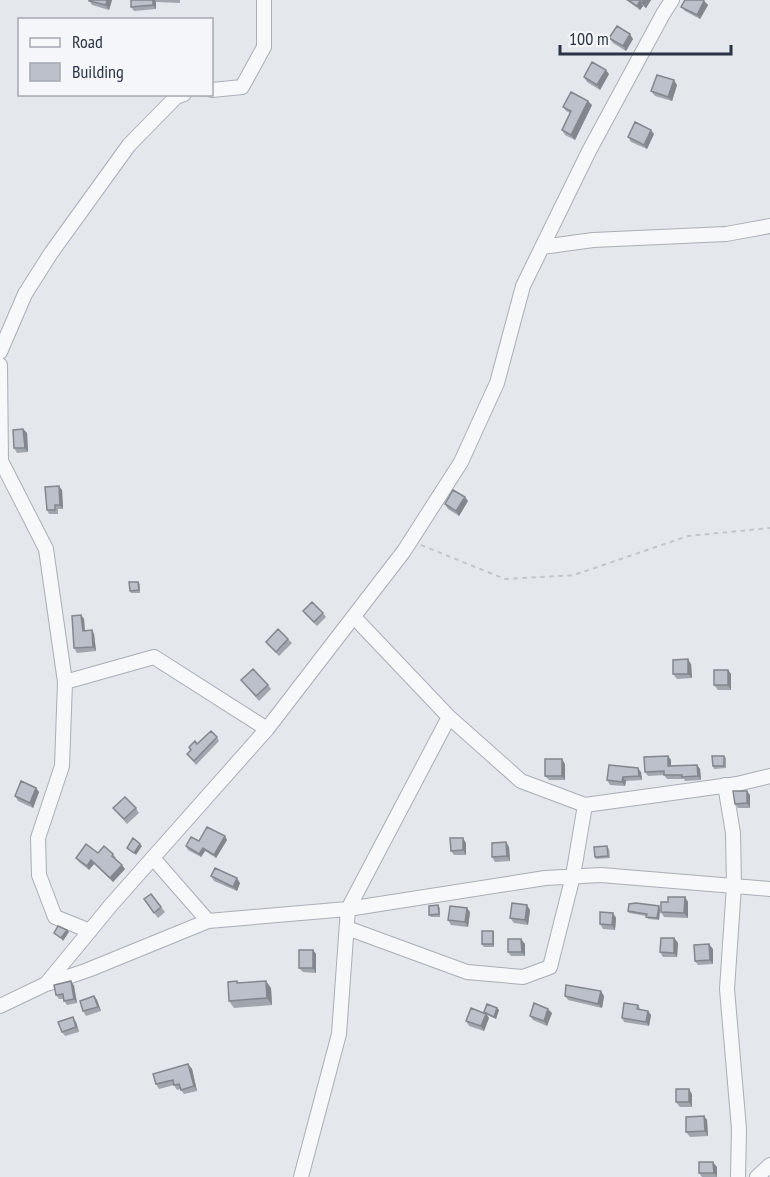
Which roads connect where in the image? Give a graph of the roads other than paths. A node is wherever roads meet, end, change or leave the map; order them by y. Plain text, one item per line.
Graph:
1 (264, 0) edge
2 (672, 0) edge
3 (213, 90) edge
4 (179, 96) edge
5 (770, 226) edge
6 (542, 247) junction
7 (0, 352) edge
8 (0, 365) edge
9 (354, 617) junction
10 (65, 682) junction
11 (449, 717) junction
12 (267, 729) junction
13 (770, 776) edge
14 (725, 785) junction
15 (585, 805) junction
16 (153, 858) junction
17 (573, 876) junction
18 (734, 886) junction
19 (770, 889) edge
20 (348, 909) junction
21 (208, 921) junction
22 (346, 928) junction
23 (90, 930) junction
24 (46, 984) junction
25 (0, 1006) edge
26 (770, 1165) edge
27 (301, 1177) edge
28 (738, 1177) edge
29 (758, 1177) edge

1 - 3 street
2 - 6 street
4 - 7 street
5 - 6 street
6 - 9 street
8 - 10 street
9 - 11 street
9 - 12 street
10 - 12 street
10 - 23 street
11 - 15 street
11 - 20 street
12 - 16 street
13 - 14 street
14 - 15 street
14 - 18 street
15 - 17 street
16 - 21 street
16 - 23 street
17 - 18 street
17 - 20 street
17 - 22 street
18 - 19 street
18 - 28 street
20 - 21 street
20 - 22 street
21 - 24 street
22 - 27 street
23 - 24 street
24 - 25 street
26 - 29 street

